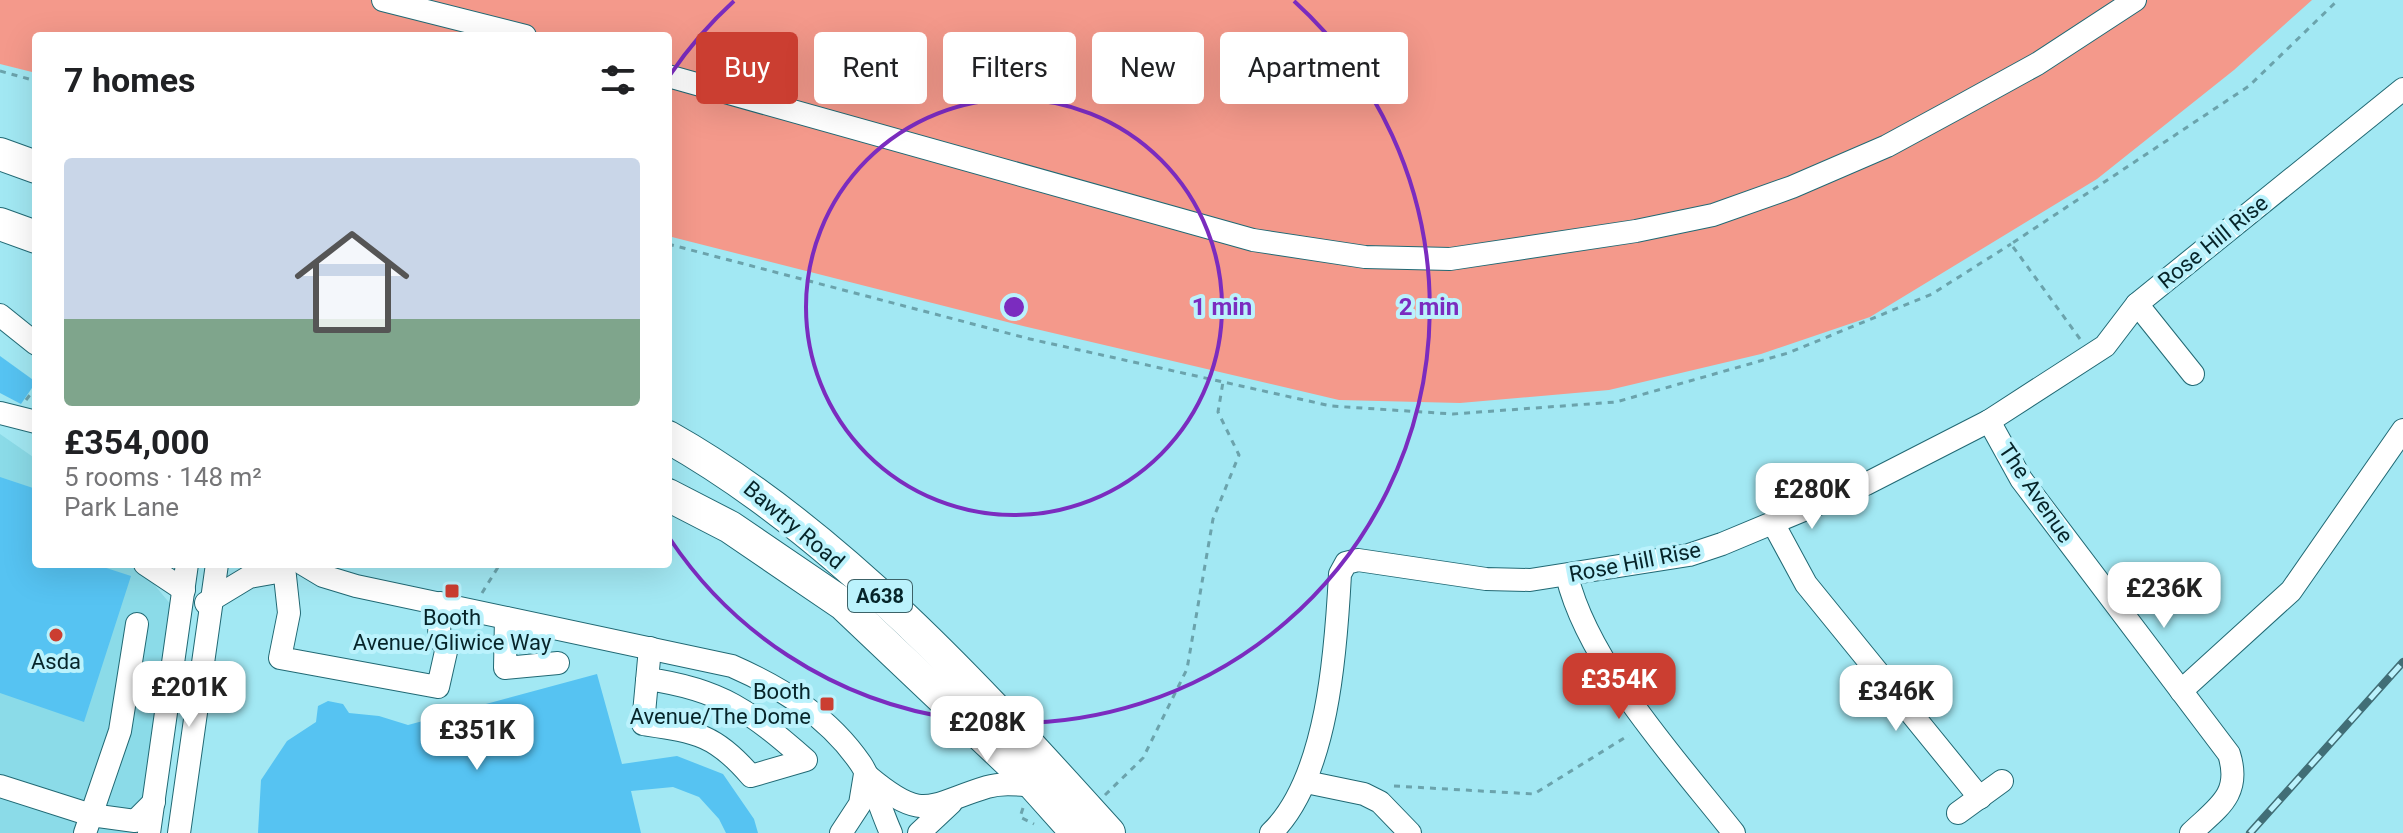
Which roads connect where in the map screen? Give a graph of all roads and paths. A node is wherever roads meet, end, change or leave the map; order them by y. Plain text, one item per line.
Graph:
1 (383, 0) edge
2 (2135, 0) edge
3 (2338, 0) edge
4 (509, 32) edge
5 (0, 71) edge
6 (672, 77) edge
7 (32, 80) edge
8 (2403, 89) edge
9 (0, 154) edge
10 (32, 166) edge
11 (0, 224) edge
12 (32, 236) edge
13 (2011, 244) junction
14 (672, 245) edge
15 (2137, 304) junction
16 (0, 315) edge
17 (32, 341) edge
18 (2092, 355) junction
19 (2193, 374) dead end
20 (1223, 382) junction
21 (7, 415) edge
22 (32, 421) edge
23 (1989, 421) junction
24 (2403, 430) edge
25 (672, 439) edge
26 (672, 486) edge
27 (672, 497) edge
28 (722, 522) junction
29 (1773, 523) junction
30 (151, 568) edge
31 (187, 568) edge
32 (217, 568) edge
33 (280, 568) edge
34 (291, 568) edge
35 (300, 568) edge
36 (498, 568) edge
37 (1567, 576) junction
38 (184, 590) junction
39 (213, 599) junction
40 (440, 603) junction
41 (472, 610) junction
42 (182, 618) junction
43 (506, 618) junction
44 (137, 624) dead end
45 (650, 648) junction
46 (558, 663) dead end
47 (647, 679) junction
48 (2181, 691) junction
49 (1649, 723) junction
50 (865, 773) junction
51 (2002, 781) dead end
52 (1306, 782) junction
53 (1051, 785) junction
54 (0, 786) edge
55 (1364, 794) junction
56 (1980, 798) junction
57 (1099, 800) dead end
58 (154, 802) junction
59 (951, 803) junction
60 (1958, 813) dead end
61 (88, 824) edge
62 (149, 833) edge
63 (179, 833) edge
64 (841, 833) edge
65 (891, 833) edge
66 (919, 833) edge
67 (1077, 833) edge
68 (1109, 833) edge
69 (1271, 833) edge
70 (1410, 833) edge
71 (1734, 833) edge
72 (2191, 833) edge

1 - 4 street
2 - 6 street
3 - 13 path
5 - 7 path
8 - 15 street, Rose Hill Rise
9 - 10 highway
11 - 12 highway
13 - 18 path
13 - 20 path
14 - 20 path
15 - 18 street, Rose Hill Rise
15 - 19 street
16 - 17 street
18 - 23 street, Rose Hill Rise
20 - 57 path
21 - 22 street
23 - 29 street, Rose Hill Rise
23 - 48 street, The Avenue
24 - 48 street
25 - 53 highway, Bawtry Road / A638
26 - 28 highway
27 - 28 highway, Bawtry Road / A638
28 - 53 highway, Bawtry Road / A638
29 - 37 street, Rose Hill Rise
29 - 56 street
30 - 38 street
31 - 38 street
32 - 39 street
33 - 39 street
34 - 40 street
35 - 40 street
36 - 41 path
37 - 49 street
37 - 52 street, Rose Hill Rise
38 - 42 street
39 - 42 street
39 - 63 street
40 - 41 street
41 - 43 street
42 - 58 street
43 - 45 street
43 - 46 street
44 - 61 street
45 - 47 street
45 - 50 street
47 - 47 street
48 - 72 street, The Avenue
49 - 55 path
49 - 71 street
50 - 59 street
50 - 64 street
50 - 65 street
51 - 56 street
52 - 55 street
52 - 69 street, Rose Hill Rise
53 - 59 street
53 - 67 highway, Bawtry Road / A638
53 - 68 highway, Bawtry Road / A638
54 - 61 street
55 - 70 street
56 - 60 street
58 - 61 street
58 - 62 street
59 - 66 street

